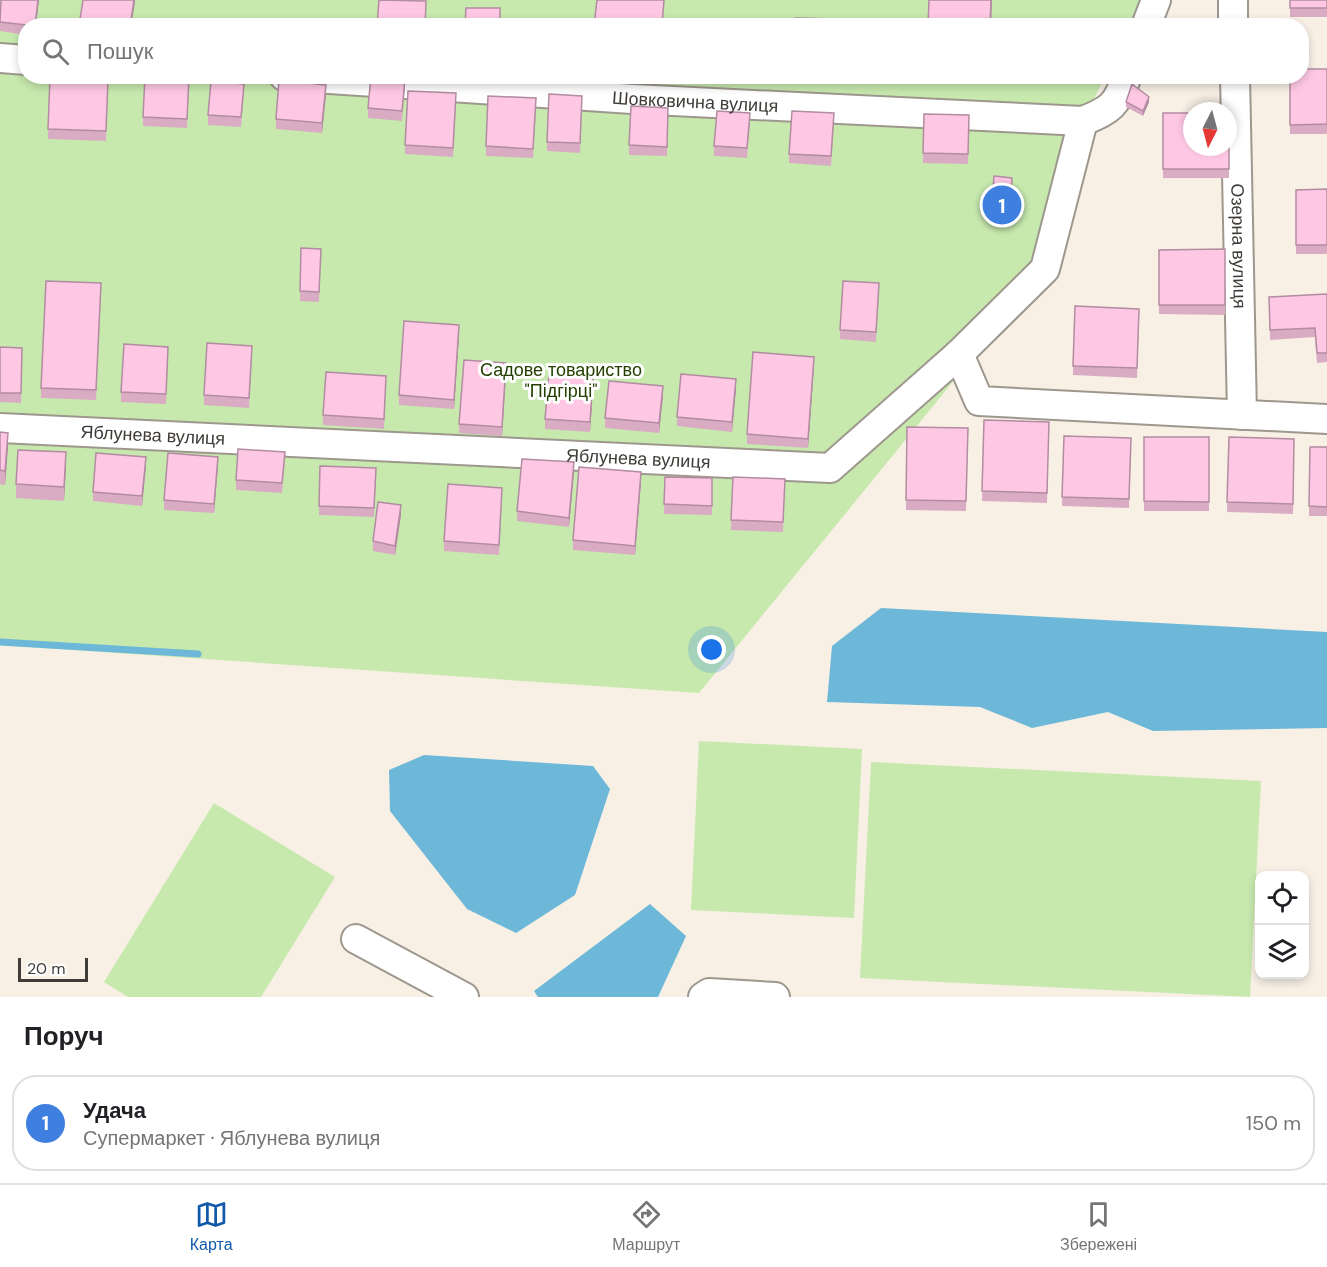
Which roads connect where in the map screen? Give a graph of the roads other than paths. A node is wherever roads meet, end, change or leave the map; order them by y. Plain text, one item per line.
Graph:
1 (1156, 0) edge
2 (1233, 0) edge
3 (1149, 18) edge
4 (1233, 18) edge
5 (0, 58) edge
6 (18, 59) edge
7 (405, 84) edge
8 (1124, 84) edge
9 (1235, 84) edge
10 (1094, 116) junction
11 (959, 354) junction
12 (1242, 415) junction
13 (1327, 419) edge
14 (0, 428) edge
15 (356, 939) dead end
16 (464, 997) edge
17 (703, 997) edge
18 (775, 997) edge

1 - 3 street
2 - 4 street
5 - 6 street
7 - 10 street, Шовковична вулиця
8 - 10 street
9 - 12 street, Озерна вулиця
10 - 11 street, Яблунева вулиця
11 - 12 street
11 - 14 street, Яблунева вулиця
12 - 13 street
15 - 16 street
17 - 18 street

